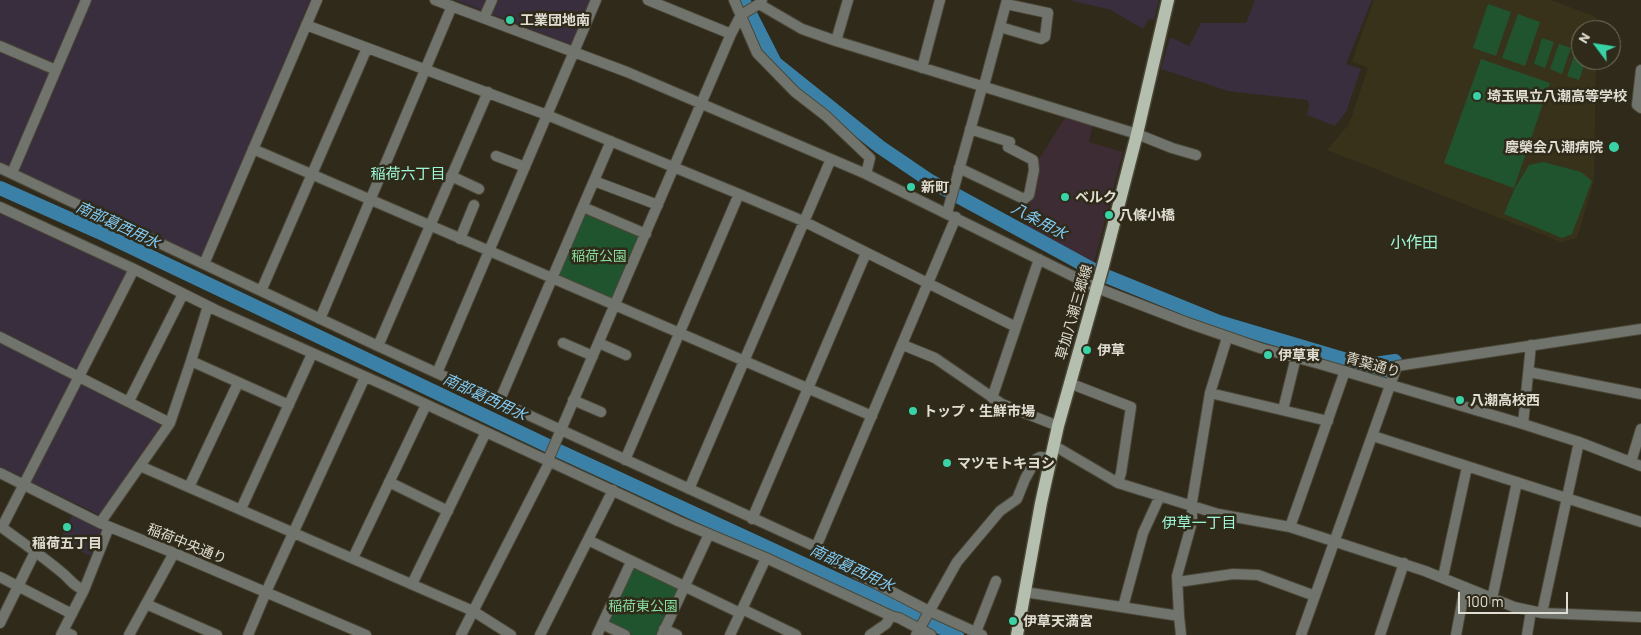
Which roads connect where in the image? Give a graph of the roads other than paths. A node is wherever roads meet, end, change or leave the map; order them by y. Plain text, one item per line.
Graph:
1 (86, 0) edge
2 (317, 0) edge
3 (435, 0) edge
4 (492, 0) edge
5 (596, 0) edge
6 (648, 0) edge
7 (734, 0) edge
8 (848, 0) edge
9 (940, 0) edge
10 (1168, 0) edge
11 (761, 2) edge
12 (1006, 2) edge
13 (452, 6) junction
14 (741, 15) junction
15 (484, 18) junction
16 (306, 25) junction
17 (1000, 27) junction
18 (730, 34) junction
19 (836, 41) junction
20 (0, 46) edge
21 (367, 48) junction
22 (574, 52) junction
23 (922, 68) junction
24 (56, 70) junction
25 (427, 70) junction
26 (1641, 70) edge
27 (983, 87) junction
28 (488, 92) junction
29 (701, 104) junction
30 (1641, 108) edge
31 (547, 115) junction
32 (970, 129) junction
33 (1137, 134) junction
34 (611, 141) junction
35 (253, 150) junction
36 (1196, 155) dead end
37 (496, 156) dead end
38 (831, 159) junction
39 (525, 167) junction
40 (674, 167) junction
41 (0, 168) edge
42 (959, 168) junction
43 (12, 173) junction
44 (866, 174) junction
45 (312, 175) junction
46 (451, 176) junction
47 (594, 180) junction
48 (479, 189) dead end
49 (740, 194) junction
50 (371, 200) junction
51 (474, 205) dead end
52 (658, 205) junction
53 (0, 207) edge
54 (583, 207) junction
55 (952, 215) junction
56 (803, 222) junction
57 (430, 226) junction
58 (646, 234) junction
59 (460, 239) junction
60 (489, 251) junction
61 (866, 253) junction
62 (1039, 259) junction
63 (204, 264) junction
64 (134, 269) junction
65 (552, 278) junction
66 (929, 284) junction
67 (1097, 288) junction
68 (262, 291) junction
69 (183, 294) junction
70 (615, 305) junction
71 (208, 306) junction
72 (320, 318) junction
73 (1016, 326) junction
74 (1641, 329) edge
75 (680, 333) junction
76 (0, 337) edge
77 (1227, 338) junction
78 (563, 343) dead end
79 (599, 343) junction
80 (903, 345) junction
81 (1531, 345) junction
82 (378, 346) junction
83 (312, 354) junction
84 (626, 355) dead end
85 (593, 356) junction
86 (1296, 358) junction
87 (191, 361) junction
88 (744, 361) junction
89 (1345, 372) junction
90 (1529, 372) junction
91 (437, 373) junction
92 (79, 376) junction
93 (365, 377) junction
94 (238, 383) junction
95 (1069, 383) junction
96 (1391, 385) junction
97 (808, 388) junction
98 (1210, 392) junction
99 (1641, 394) edge
100 (992, 398) junction
101 (573, 400) junction
102 (129, 401) junction
103 (499, 402) junction
104 (289, 405) junction
105 (426, 405) junction
106 (1283, 410) junction
107 (600, 412) dead end
108 (872, 416) junction
109 (1328, 421) junction
110 (170, 423) junction
111 (1523, 424) junction
112 (1058, 426) junction
113 (1641, 428) edge
114 (560, 430) junction
115 (486, 432) junction
116 (1373, 436) junction
117 (1579, 442) junction
118 (1054, 446) junction
119 (1050, 458) junction
120 (549, 460) junction
121 (625, 460) junction
122 (1631, 462) junction
123 (140, 466) junction
124 (1641, 466) edge
125 (1467, 467) junction
126 (0, 473) edge
127 (389, 482) junction
128 (1517, 482) junction
129 (1118, 483) junction
130 (24, 485) junction
131 (189, 487) junction
132 (689, 489) junction
133 (613, 490) junction
134 (1160, 496) junction
135 (1567, 498) junction
136 (1191, 507) junction
137 (241, 509) junction
138 (448, 511) junction
139 (752, 519) junction
140 (1641, 522) edge
141 (104, 525) junction
142 (1, 526) edge
143 (1290, 527) junction
144 (293, 532) junction
145 (709, 534) junction
146 (588, 540) junction
147 (1335, 541) junction
148 (816, 547) junction
149 (35, 552) junction
150 (174, 553) junction
151 (353, 558) junction
152 (766, 558) junction
153 (631, 562) junction
154 (1404, 564) junction
155 (0, 577) edge
156 (1443, 578) junction
157 (996, 581) dead end
158 (1178, 582) junction
159 (412, 584) junction
160 (18, 586) junction
161 (684, 587) junction
162 (1465, 587) junction
163 (84, 590) junction
164 (266, 592) junction
165 (1025, 592) junction
166 (1315, 596) junction
167 (1492, 599) junction
168 (146, 604) junction
169 (1123, 607) junction
170 (473, 611) junction
171 (741, 611) junction
172 (929, 612) junction
173 (1537, 612) junction
174 (72, 614) junction
175 (891, 616) junction
176 (1179, 616) junction
177 (1641, 617) edge
178 (0, 624) edge
179 (602, 624) junction
180 (919, 629) edge
181 (663, 632) edge
182 (785, 633) edge
183 (65, 634) edge
184 (979, 634) edge
185 (129, 635) edge
186 (217, 635) edge
187 (248, 635) edge
188 (366, 635) edge
189 (461, 635) edge
190 (512, 635) edge
191 (540, 635) edge
192 (597, 635) edge
193 (625, 635) edge
194 (677, 635) edge
195 (730, 635) edge
196 (796, 635) edge
197 (870, 635) edge
198 (930, 635) edge
199 (1017, 635) edge
200 (1181, 635) edge
201 (1301, 635) edge
202 (1380, 635) edge
203 (1456, 635) edge
204 (1527, 635) edge

1 - 24 street
2 - 16 street
3 - 13 street, 青葉通り
4 - 15 street
5 - 22 street
6 - 18 street
7 - 14 street
8 - 19 street
9 - 23 street
10 - 33 main road, 草加八潮三郷線
11 - 14 street
11 - 19 street
12 - 17 street
12 - 17 street
13 - 15 street, 青葉通り
13 - 25 street
14 - 18 street
14 - 44 street
15 - 22 street, 青葉通り
16 - 21 street
16 - 35 street
17 - 27 street
18 - 29 street
19 - 23 street
20 - 24 street
21 - 25 street
21 - 45 street
22 - 29 street, 青葉通り
22 - 31 street
23 - 27 street
24 - 43 street
25 - 28 street
25 - 50 street
26 - 30 street
27 - 32 street
27 - 33 street
28 - 31 street
28 - 46 street
29 - 38 street, 青葉通り
29 - 40 street
31 - 34 street
31 - 39 street
32 - 42 street
32 - 42 street
33 - 36 street
33 - 67 main road, 草加八潮三郷線
34 - 40 street
34 - 47 street
35 - 45 street
35 - 63 street
37 - 39 street
38 - 44 street, 青葉通り
38 - 56 street
39 - 60 street
40 - 49 street
40 - 52 street
41 - 43 street
42 - 55 street
43 - 63 street
44 - 55 street, 青葉通り
45 - 50 street
45 - 68 street
46 - 48 street
46 - 57 street
47 - 52 street
47 - 54 street
49 - 56 street
49 - 75 street
50 - 57 street
50 - 72 street
51 - 59 street
52 - 58 street
53 - 64 street
54 - 58 street
54 - 65 street
55 - 62 street, 青葉通り
55 - 66 street
56 - 61 street
56 - 88 street
57 - 59 street
57 - 82 street
58 - 70 street
59 - 60 street
60 - 65 street
60 - 91 street
61 - 66 street
61 - 97 street
62 - 67 street, 青葉通り
62 - 73 street
63 - 68 street
64 - 69 street
64 - 92 street
65 - 70 street
65 - 103 street
66 - 73 street
66 - 80 street
67 - 77 street, 青葉通り
67 - 95 main road, 草加八潮三郷線
68 - 72 street
69 - 71 street
69 - 102 street
70 - 75 street
70 - 79 street
71 - 83 street
71 - 87 street
72 - 82 street
73 - 100 street
74 - 81 street
75 - 88 street
75 - 121 street
76 - 92 street
77 - 86 street, 青葉通り
77 - 98 street
78 - 85 street
79 - 84 street
79 - 85 street
80 - 100 street
80 - 108 street
81 - 90 street
81 - 96 street
82 - 91 street
83 - 93 street
83 - 104 street
85 - 101 street
86 - 89 street, 青葉通り
86 - 106 street
87 - 94 street
87 - 110 street
88 - 97 street
88 - 132 street
89 - 96 street, 青葉通り
89 - 109 street
90 - 99 street
90 - 111 street
91 - 103 street
92 - 102 street
92 - 130 street
93 - 105 street
93 - 144 street
94 - 104 street
94 - 131 street
95 - 112 main road, 草加八潮三郷線
95 - 129 street
96 - 111 street, 青葉通り
96 - 116 street
97 - 108 street
97 - 139 street
98 - 106 street
98 - 136 street
100 - 112 street
101 - 107 street
101 - 114 street
102 - 110 street
103 - 114 street
104 - 137 street
105 - 115 street
105 - 127 street
106 - 109 street
108 - 148 street
109 - 143 street
110 - 123 street
111 - 117 street, 青葉通り
112 - 118 main road, 草加八潮三郷線
113 - 122 street
114 - 120 street
114 - 121 street
115 - 120 street
115 - 138 street
116 - 125 street
116 - 147 street
117 - 122 street, 青葉通り
117 - 135 street
118 - 119 main road, 草加八潮三郷線
118 - 129 street
119 - 165 main road, 草加八潮三郷線
119 - 172 street
120 - 133 street
120 - 170 street
121 - 132 street
122 - 124 street, 青葉通り
123 - 131 street
123 - 141 street
125 - 128 street
125 - 156 street
126 - 130 street, 稲荷中央通り
127 - 138 street
127 - 151 street
128 - 135 street
128 - 167 street
129 - 134 street
130 - 141 street, 稲荷中央通り
130 - 142 street
131 - 137 street
132 - 139 street
133 - 145 street
133 - 146 street
134 - 136 street
134 - 169 street
135 - 140 street
135 - 173 street
136 - 143 street
136 - 158 street
137 - 144 street
138 - 159 street
139 - 148 street
141 - 150 street, 稲荷中央通り
141 - 163 street
142 - 149 street
143 - 147 street
144 - 151 street
144 - 164 street
145 - 152 street
145 - 161 street
146 - 153 street
146 - 191 street
147 - 154 street
147 - 166 street
148 - 172 street
149 - 160 street
149 - 163 street
150 - 164 street, 稲荷中央通り
150 - 168 street
151 - 159 street
152 - 171 street
152 - 175 street
153 - 161 street
153 - 179 street
154 - 156 street
154 - 202 street
155 - 160 street
156 - 162 street
157 - 184 street
158 - 166 street
158 - 176 street
159 - 170 street
160 - 174 street
160 - 178 street
161 - 171 street
161 - 181 street
162 - 167 street
162 - 203 street
163 - 174 street
164 - 187 street
164 - 188 street, 稲荷中央通り
165 - 169 street
165 - 199 main road, 草加八潮三郷線
166 - 201 street
167 - 173 street
168 - 185 street
168 - 186 street
169 - 176 street
170 - 189 street
170 - 190 street
171 - 182 street
171 - 195 street
172 - 180 street
172 - 184 street
173 - 177 street
173 - 204 street
174 - 183 street
175 - 180 street
175 - 197 street
176 - 200 street
179 - 192 street
179 - 193 street
180 - 198 street
181 - 194 street
182 - 196 street

